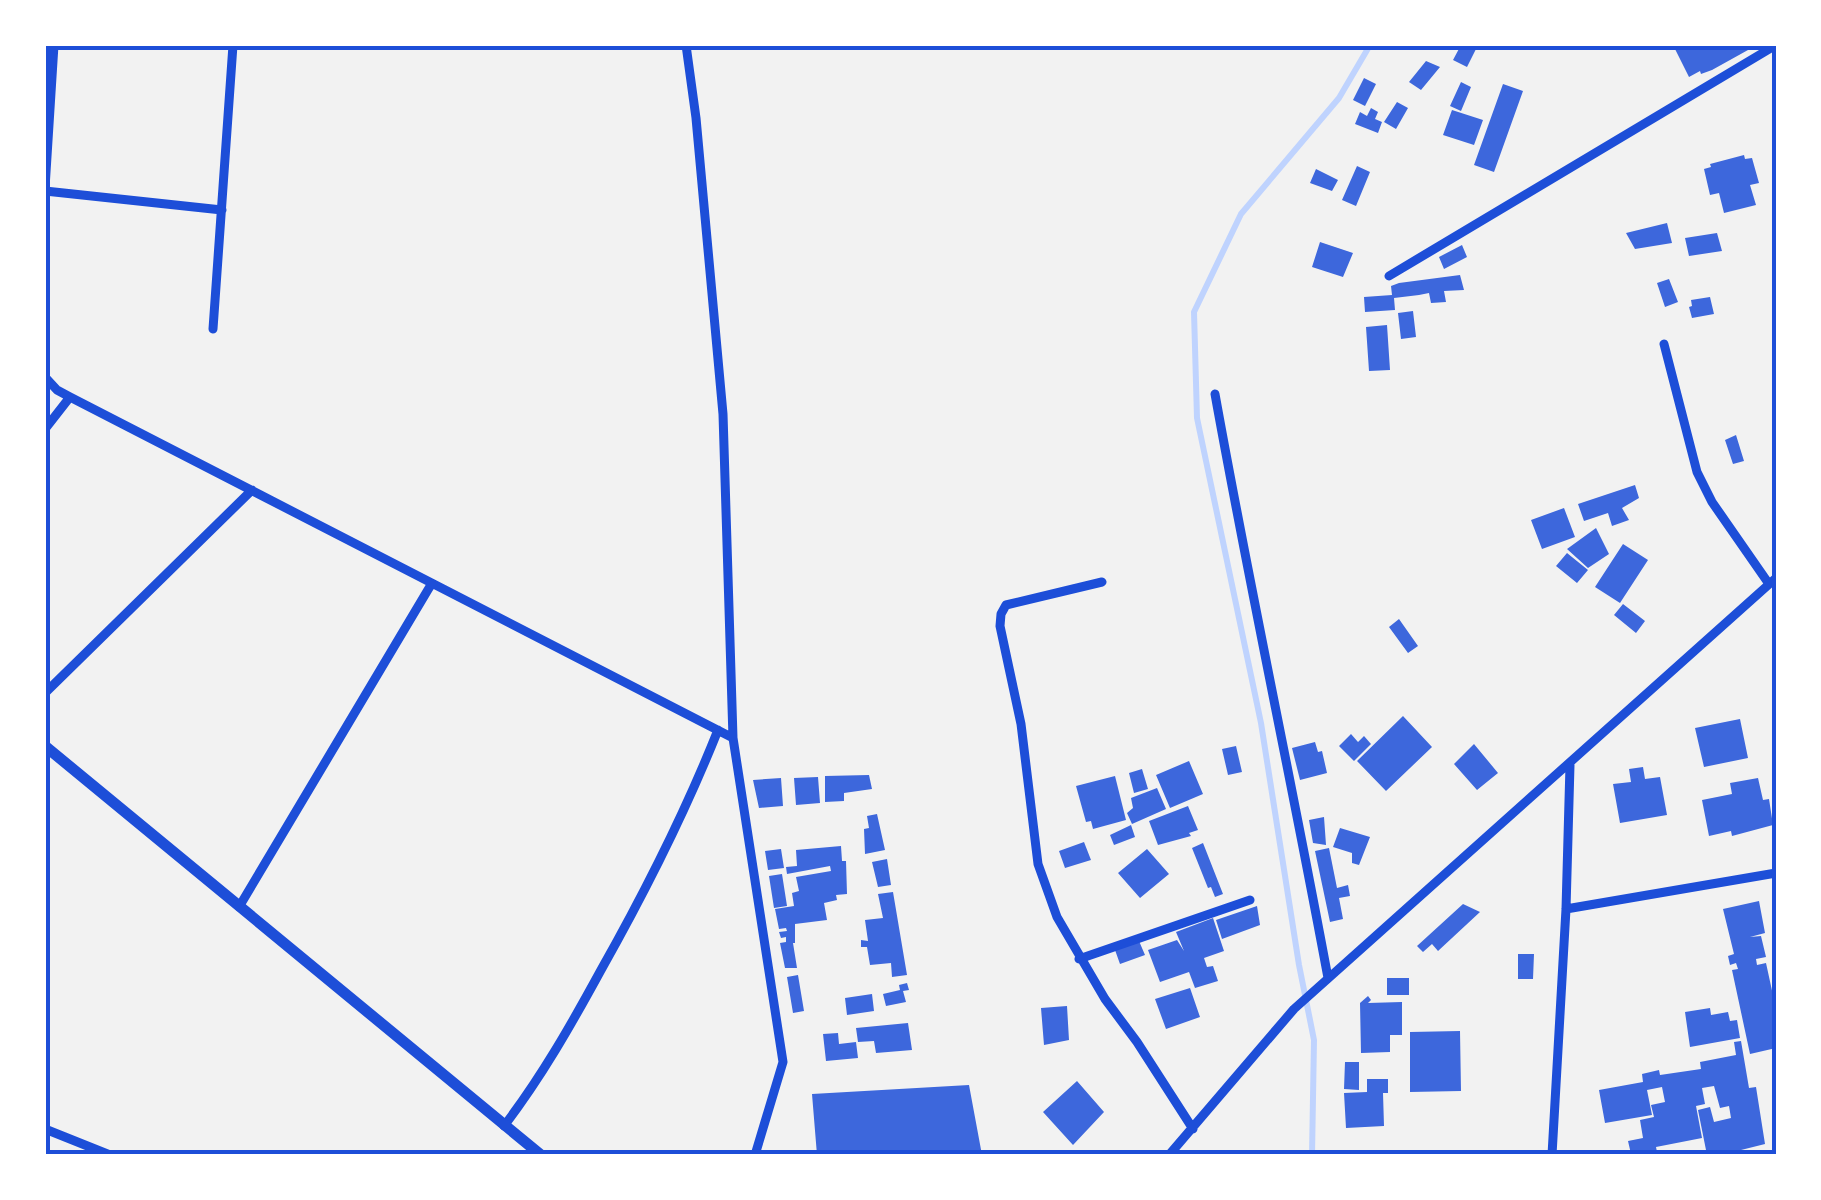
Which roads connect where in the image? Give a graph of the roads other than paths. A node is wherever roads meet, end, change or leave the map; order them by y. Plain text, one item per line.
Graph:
1 (54, 45) edge
2 (233, 45) edge
3 (686, 45) edge
4 (1776, 47) edge
5 (45, 189) edge
6 (222, 210) junction
7 (1389, 276) dead end
8 (214, 330) dead end
9 (1664, 344) dead end
10 (45, 377) edge
11 (1215, 394) dead end
12 (70, 397) junction
13 (45, 429) edge
14 (252, 490) junction
15 (1773, 581) edge
16 (1102, 582) dead end
17 (432, 583) junction
18 (45, 694) edge
19 (718, 730) junction
20 (733, 738) junction
21 (45, 747) edge
22 (1570, 766) junction
23 (1776, 873) edge
24 (1250, 900) dead end
25 (239, 906) junction
26 (1566, 908) junction
27 (1079, 959) junction
28 (1324, 982) junction
29 (504, 1126) junction
30 (45, 1129) edge
31 (1193, 1130) junction
32 (110, 1155) edge
33 (541, 1155) edge
34 (755, 1155) edge
35 (1168, 1155) edge
36 (1552, 1155) edge

1 - 5 street
2 - 6 street
3 - 20 street
4 - 7 street
5 - 6 street
6 - 8 street
9 - 15 street
10 - 12 street
11 - 28 street
12 - 13 street
12 - 14 street
14 - 17 street
14 - 18 street
15 - 22 street
16 - 27 street
17 - 19 street
17 - 25 street
19 - 20 street
19 - 29 street
20 - 34 street
21 - 25 street
22 - 26 street
22 - 28 street
23 - 26 street
24 - 27 street
25 - 29 street
26 - 36 street
27 - 31 street
28 - 31 street
29 - 33 street
30 - 32 street
31 - 35 street

